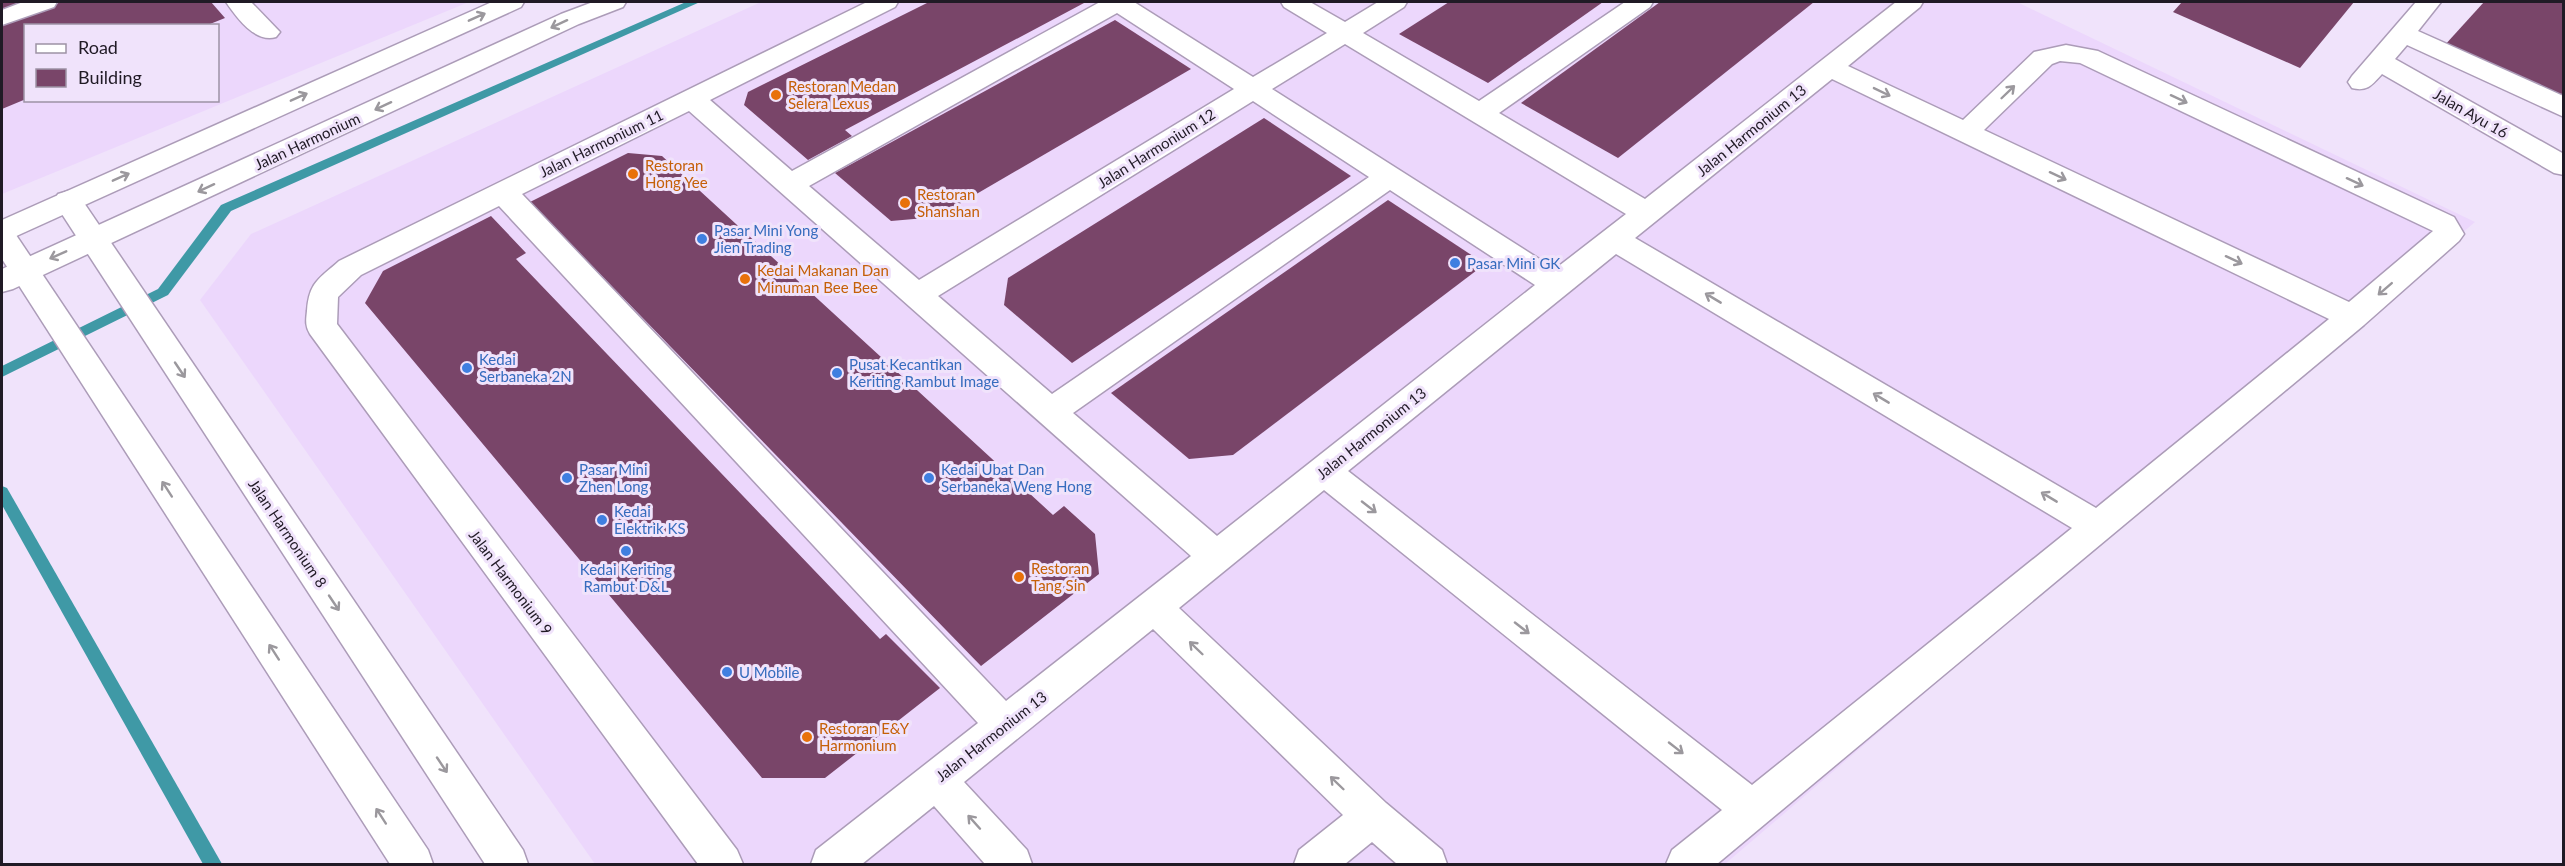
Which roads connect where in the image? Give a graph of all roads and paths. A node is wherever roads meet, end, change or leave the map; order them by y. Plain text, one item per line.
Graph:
1 (45, 2) edge
2 (238, 2) edge
3 (512, 2) edge
4 (614, 2) edge
5 (886, 2) edge
6 (1118, 2) edge
7 (1293, 2) edge
8 (1395, 2) edge
9 (1641, 2) edge
10 (1911, 2) edge
11 (2428, 2) edge
12 (2, 18) edge
13 (267, 32) dead end
14 (1345, 32) junction
15 (2402, 33) junction
16 (2379, 61) junction
17 (1829, 67) junction
18 (2361, 82) dead end
19 (1253, 89) junction
20 (691, 98) junction
21 (2564, 109) edge
22 (1480, 113) junction
23 (1966, 132) junction
24 (2559, 156) edge
25 (1389, 177) junction
26 (790, 184) junction
27 (503, 192) junction
28 (68, 201) junction
29 (1647, 213) junction
30 (2, 231) edge
31 (2, 236) edge
32 (93, 239) junction
33 (1614, 239) junction
34 (12, 276) edge
35 (1557, 285) junction
36 (323, 293) joint
37 (917, 295) junction
38 (2353, 317) junction
39 (1050, 412) junction
40 (1324, 471) junction
41 (2099, 527) junction
42 (1217, 557) junction
43 (1154, 607) junction
44 (1005, 726) junction
45 (936, 780) junction
46 (1752, 809) junction
47 (1372, 816) junction
48 (412, 864) edge
49 (508, 864) edge
50 (722, 864) edge
51 (831, 864) edge
52 (1012, 864) edge
53 (1314, 864) edge
54 (1427, 864) edge
55 (1687, 864) edge

1 - 12 street
2 - 13 street
28 -> 3 street
4 -> 32 street, Jalan Harmonium
5 - 20 street, Jalan Harmonium 11
6 - 19 street
6 - 26 street
7 - 14 street
8 - 14 street, Jalan Harmonium 12
9 - 22 street
10 - 17 street, Jalan Harmonium 13
11 - 15 street
14 - 19 street, Jalan Harmonium 12
14 - 22 street
15 - 16 street
15 - 21 street
16 - 18 street
16 - 24 street, Jalan Ayu 16
17 -> 23 street
17 - 29 street, Jalan Harmonium 13
19 - 25 street
19 - 37 street, Jalan Harmonium 12
20 - 26 street
20 - 27 street, Jalan Harmonium 11
22 - 29 street
23 -> 38 street
23 -> 38 street
25 - 35 street
25 - 39 street
26 - 37 street
27 - 36 street, Jalan Harmonium 11
27 - 44 street
28 - 30 street
28 - 32 street, Jalan Harmonium 8
29 - 33 street, Jalan Harmonium 13
31 - 34 street
32 -> 34 street, Jalan Harmonium
32 -> 49 street, Jalan Harmonium 8
33 - 35 street, Jalan Harmonium 13
41 -> 33 street
48 -> 34 street
35 - 40 street, Jalan Harmonium 13
36 - 50 street, Jalan Harmonium 9
37 - 39 street
38 - 41 street
39 - 42 street
40 - 42 street, Jalan Harmonium 13
40 -> 46 street
41 - 46 street
42 - 43 street, Jalan Harmonium 13
43 - 44 street, Jalan Harmonium 13
47 -> 43 street
44 - 45 street, Jalan Harmonium 13
45 - 51 street, Jalan Harmonium 13
52 -> 45 street
46 - 55 street
47 - 53 street
47 - 54 street

